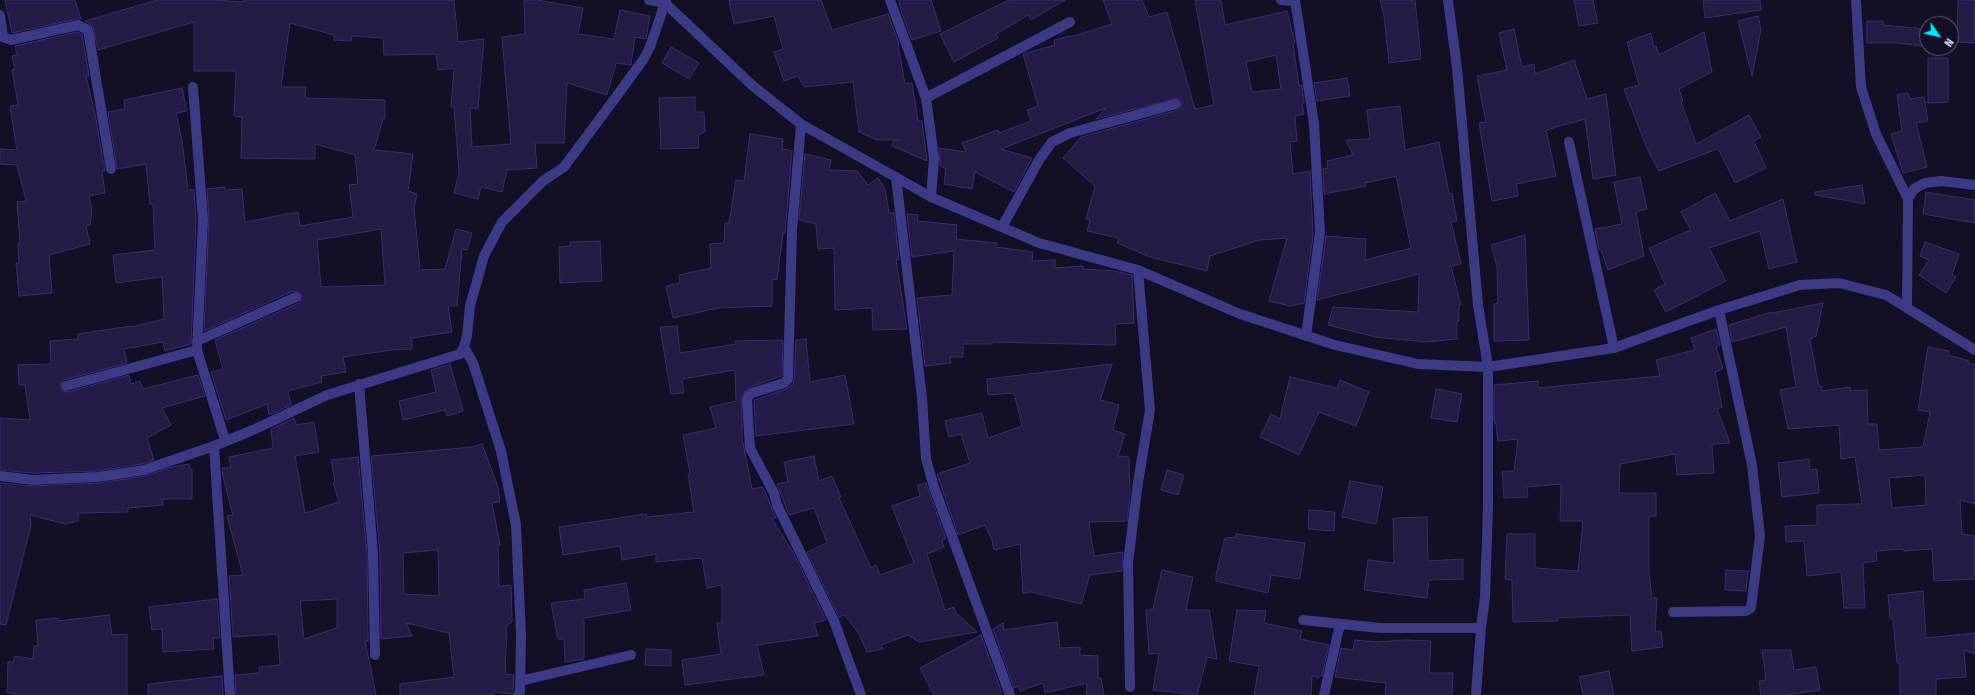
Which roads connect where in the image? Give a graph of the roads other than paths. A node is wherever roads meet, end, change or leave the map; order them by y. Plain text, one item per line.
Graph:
1 (649, 0) edge
2 (890, 0) edge
3 (1281, 0) edge
4 (1295, 0) edge
5 (1448, 0) edge
6 (1856, 0) edge
7 (665, 2) edge
8 (0, 15) edge
9 (1070, 22) dead end
10 (193, 87) dead end
11 (926, 98) junction
12 (1176, 104) dead end
13 (801, 124) junction
14 (1569, 142) dead end
15 (111, 169) dead end
16 (896, 177) junction
17 (1975, 185) edge
18 (931, 197) junction
19 (1908, 199) junction
20 (1002, 227) junction
21 (1138, 270) junction
22 (296, 297) dead end
23 (1907, 307) junction
24 (1719, 310) junction
25 (1306, 336) junction
26 (197, 346) junction
27 (464, 347) junction
28 (1614, 348) junction
29 (1975, 350) edge
30 (1488, 367) junction
31 (359, 384) junction
32 (66, 386) dead end
33 (225, 440) junction
34 (214, 446) junction
35 (0, 476) edge
36 (1673, 612) dead end
37 (1303, 620) dead end
38 (1340, 624) junction
39 (1481, 628) junction
40 (631, 654) dead end
41 (375, 655) dead end
42 (520, 681) junction
43 (1130, 687) dead end
44 (230, 695) edge
45 (518, 695) edge
46 (861, 695) edge
47 (1010, 695) edge
48 (1324, 695) edge
49 (1476, 695) edge

1 - 7 street
2 - 11 street
3 - 4 street
4 - 25 street
5 - 30 street
6 - 19 street
7 - 13 street
7 - 27 street
8 - 15 street
9 - 11 street
10 - 26 street
11 - 18 street
12 - 20 street
13 - 16 street
13 - 46 street
14 - 28 street
16 - 18 street
16 - 47 street
17 - 19 street
18 - 20 street
19 - 23 street
20 - 21 street
21 - 25 street
21 - 43 street
22 - 26 street
23 - 24 street
23 - 29 street
24 - 28 street
24 - 36 street
25 - 30 street
26 - 32 street
26 - 33 street
27 - 31 street
27 - 42 street
28 - 30 street
30 - 39 street
31 - 33 street
31 - 41 street
33 - 34 street
34 - 35 street
34 - 44 street
37 - 38 street
38 - 39 street
38 - 48 street
39 - 49 street
40 - 42 street
42 - 45 street

